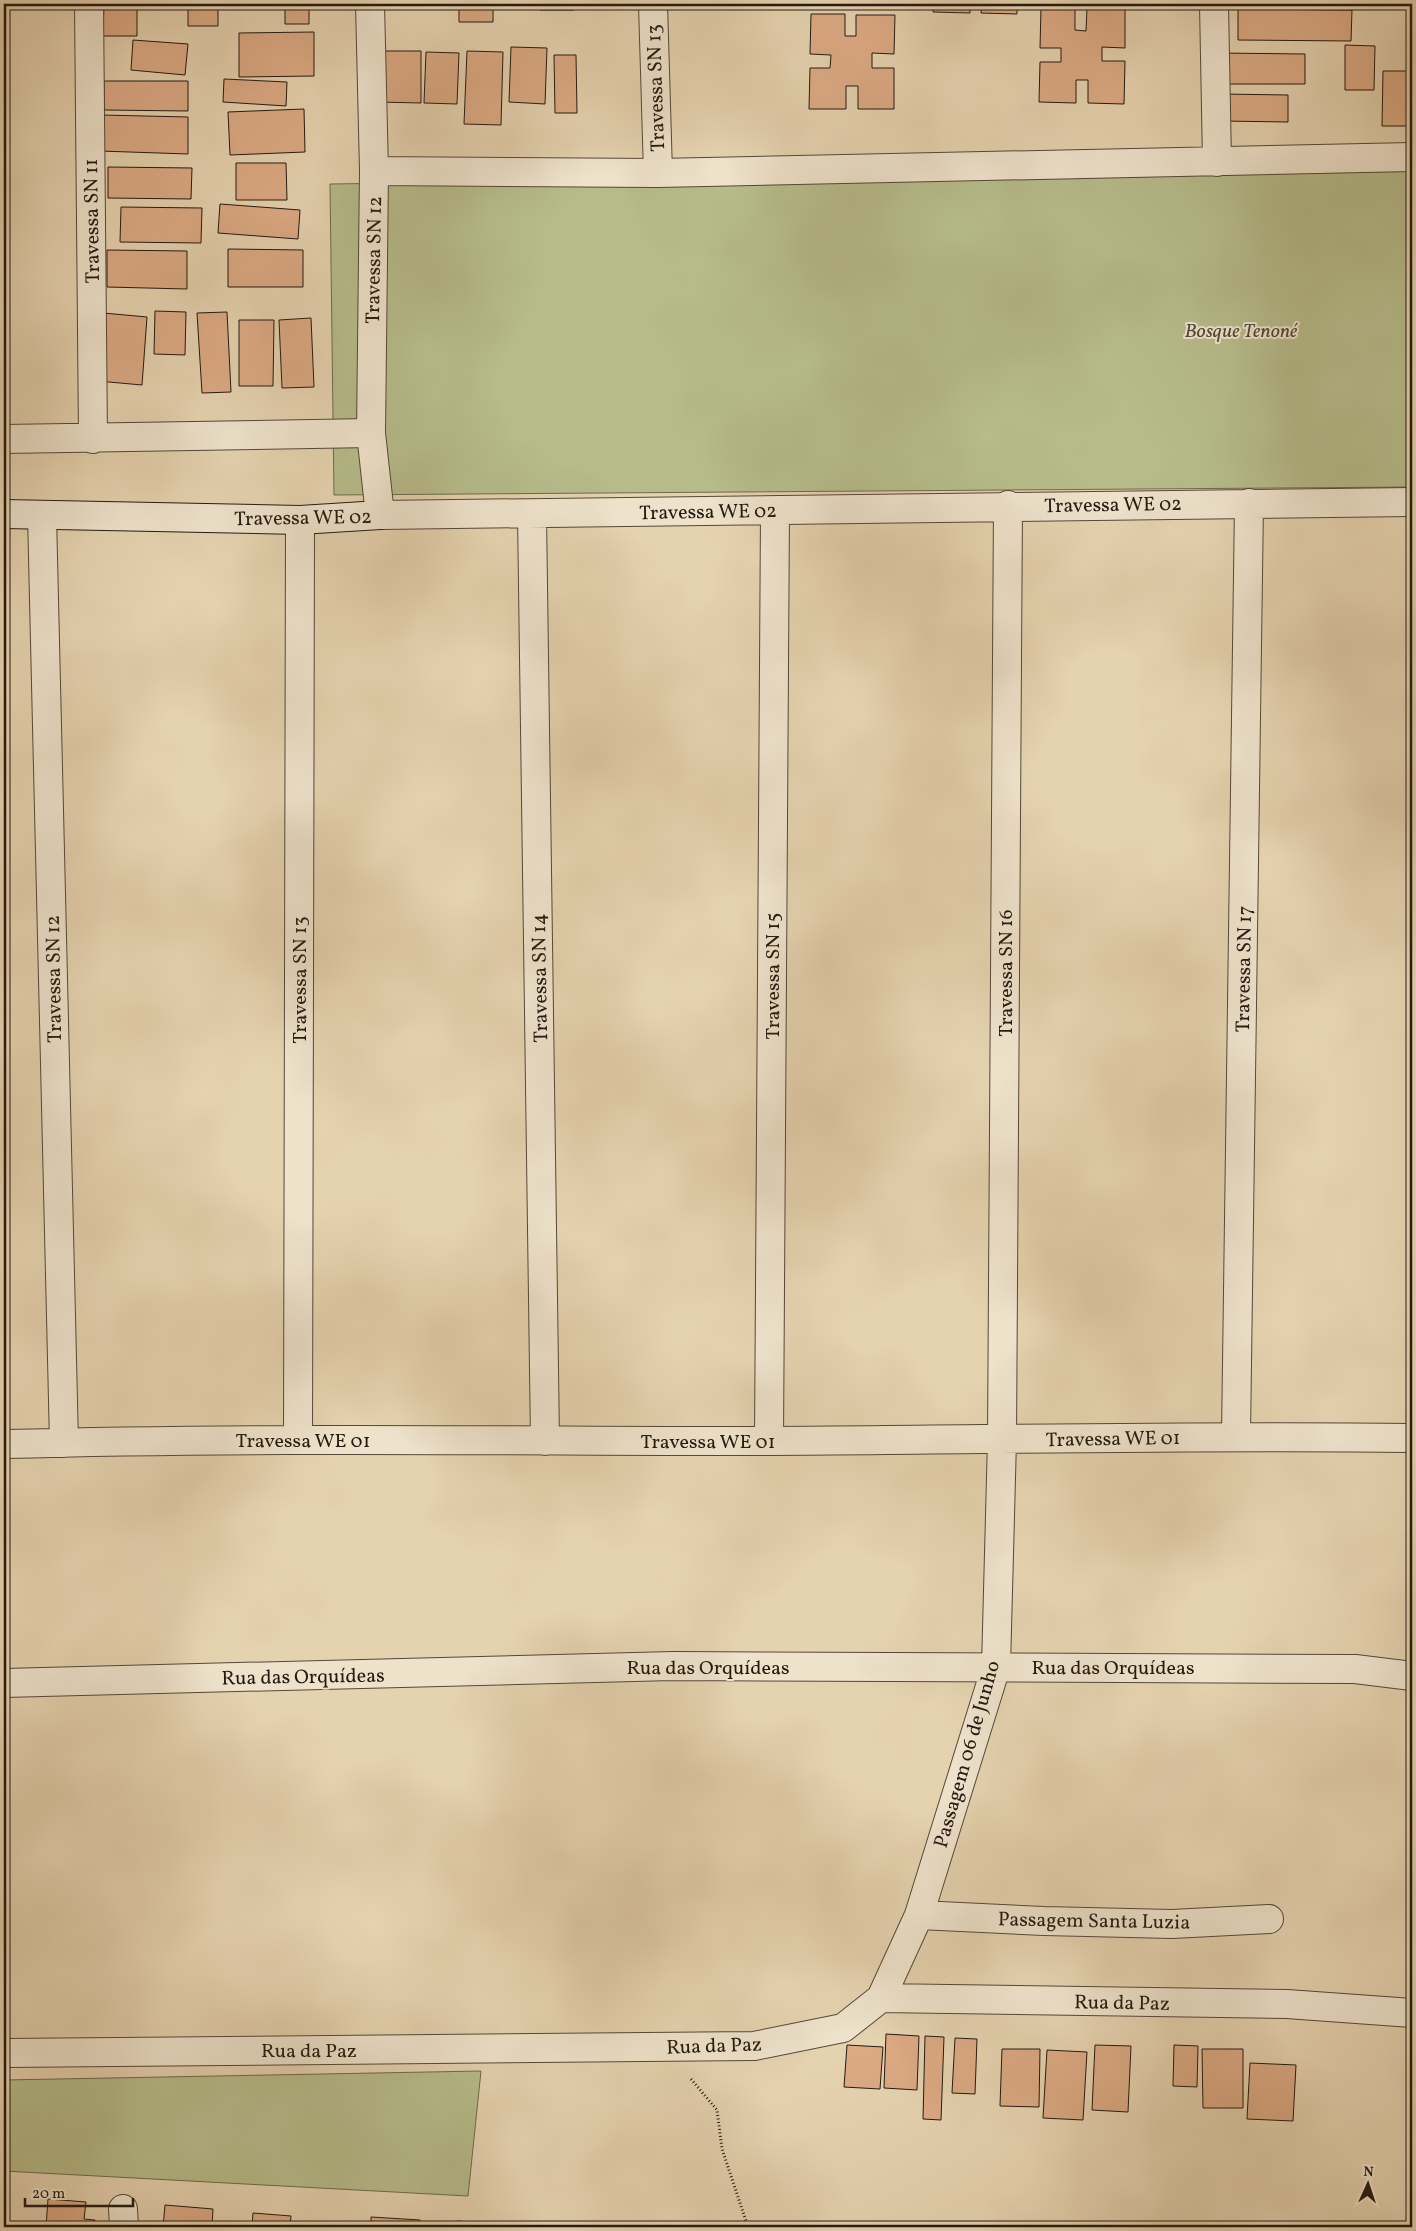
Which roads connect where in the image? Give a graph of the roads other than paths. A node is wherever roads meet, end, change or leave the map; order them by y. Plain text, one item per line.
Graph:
1 (89, 4) edge
2 (370, 4) edge
3 (653, 4) edge
4 (1214, 4) edge
5 (1412, 157) edge
6 (1217, 162) junction
7 (374, 171) junction
8 (658, 173) junction
9 (371, 433) junction
10 (4, 439) edge
11 (93, 439) junction
12 (1412, 502) edge
13 (1249, 503) junction
14 (1008, 506) junction
15 (775, 511) junction
16 (4, 514) edge
17 (532, 514) junction
18 (42, 515) junction
19 (380, 515) junction
20 (300, 520) junction
21 (1236, 1436) junction
22 (1412, 1438) edge
23 (298, 1440) junction
24 (1002, 1440) junction
25 (545, 1441) junction
26 (769, 1441) junction
27 (64, 1443) junction
28 (4, 1444) edge
29 (996, 1667) junction
30 (1412, 1676) edge
31 (4, 1683) edge
32 (919, 1915) junction
33 (1269, 1919) dead end
34 (882, 1998) junction
35 (1412, 2013) edge
36 (4, 2053) edge

1 - 11 street, Travessa SN 11
2 - 7 street, Travessa SN 12
3 - 8 street, Travessa SN 13
4 - 6 street
5 - 6 street
6 - 8 street
7 - 8 street
7 - 9 street, Travessa SN 12
9 - 11 street
9 - 19 street, Travessa SN 12
10 - 11 street
12 - 13 street, Travessa WE 02
13 - 14 street, Travessa WE 02
13 - 21 street, Travessa SN 17
14 - 15 street, Travessa WE 02
14 - 24 street, Travessa SN 16
15 - 17 street, Travessa WE 02
15 - 26 street, Travessa SN 15
16 - 18 street, Travessa WE 02
17 - 19 street, Travessa WE 02
17 - 25 street, Travessa SN 14
18 - 20 street, Travessa WE 02
18 - 27 street, Travessa SN 12
19 - 20 street, Travessa WE 02
20 - 23 street, Travessa SN 13
21 - 22 street, Travessa WE 01
21 - 24 street, Travessa WE 01
23 - 25 street, Travessa WE 01
23 - 27 street, Travessa WE 01
24 - 26 street, Travessa WE 01
24 - 29 street, Passagem 06 de Junho
25 - 26 street, Travessa WE 01
27 - 28 street, Travessa WE 01
29 - 30 street, Rua das Orquídeas
29 - 31 street, Rua das Orquídeas
29 - 32 street, Passagem 06 de Junho
32 - 33 street, Passagem Santa Luzia
32 - 34 street, Passagem 06 de Junho
34 - 35 street, Rua da Paz
34 - 36 street, Rua da Paz

